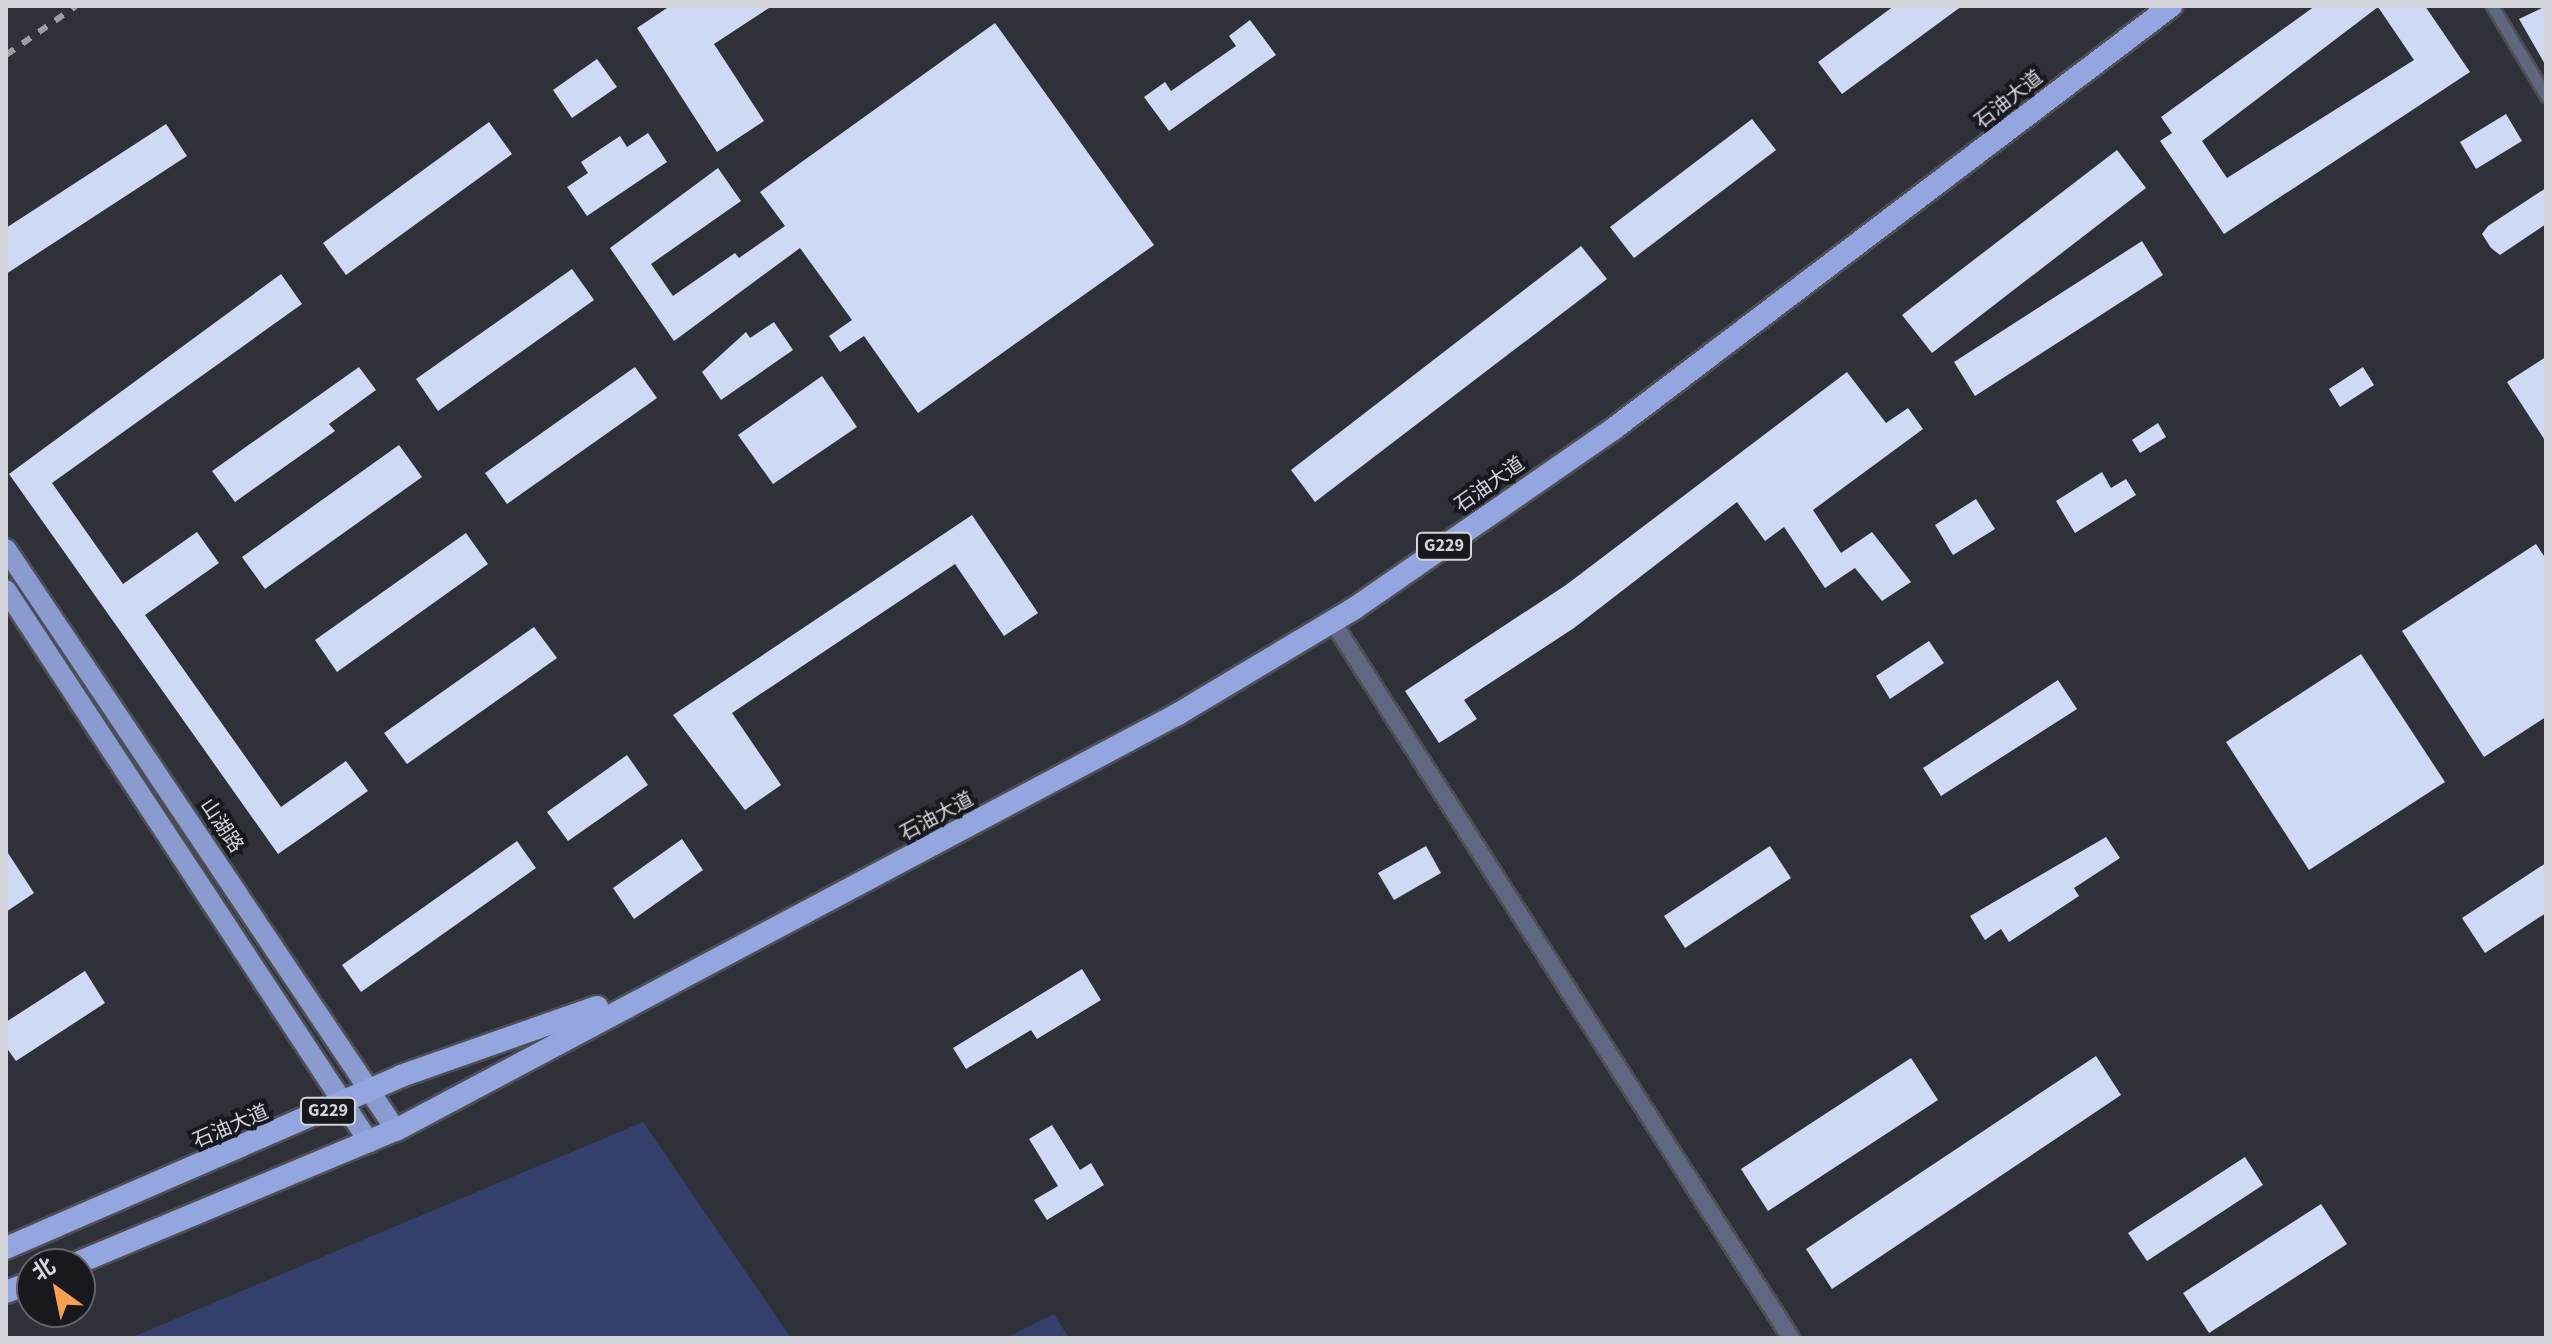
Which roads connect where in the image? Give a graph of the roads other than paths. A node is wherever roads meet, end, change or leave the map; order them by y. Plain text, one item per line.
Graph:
1 (2171, 6) edge
2 (2492, 6) edge
3 (2546, 96) edge
4 (6, 549) edge
5 (6, 590) edge
6 (1332, 621) junction
7 (654, 987) junction
8 (370, 1092) junction
9 (343, 1103) junction
10 (396, 1130) junction
11 (369, 1142) junction
12 (6, 1248) edge
13 (96, 1255) edge
14 (1791, 1338) edge

1 - 6 highway, 石油大道 / G229
2 - 3 lane
4 - 8 main road, 山湖路
5 - 9 main road
6 - 7 highway, 石油大道 / G229
6 - 14 street
7 - 8 highway, 石油大道 / G229
7 - 10 highway, 石油大道 / G229
8 - 9 highway, 石油大道 / G229
8 - 10 main road, 山湖路
9 - 11 main road
9 - 12 highway, 石油大道 / G229
10 - 11 highway, 石油大道 / G229
11 - 13 highway, 石油大道 / G229

